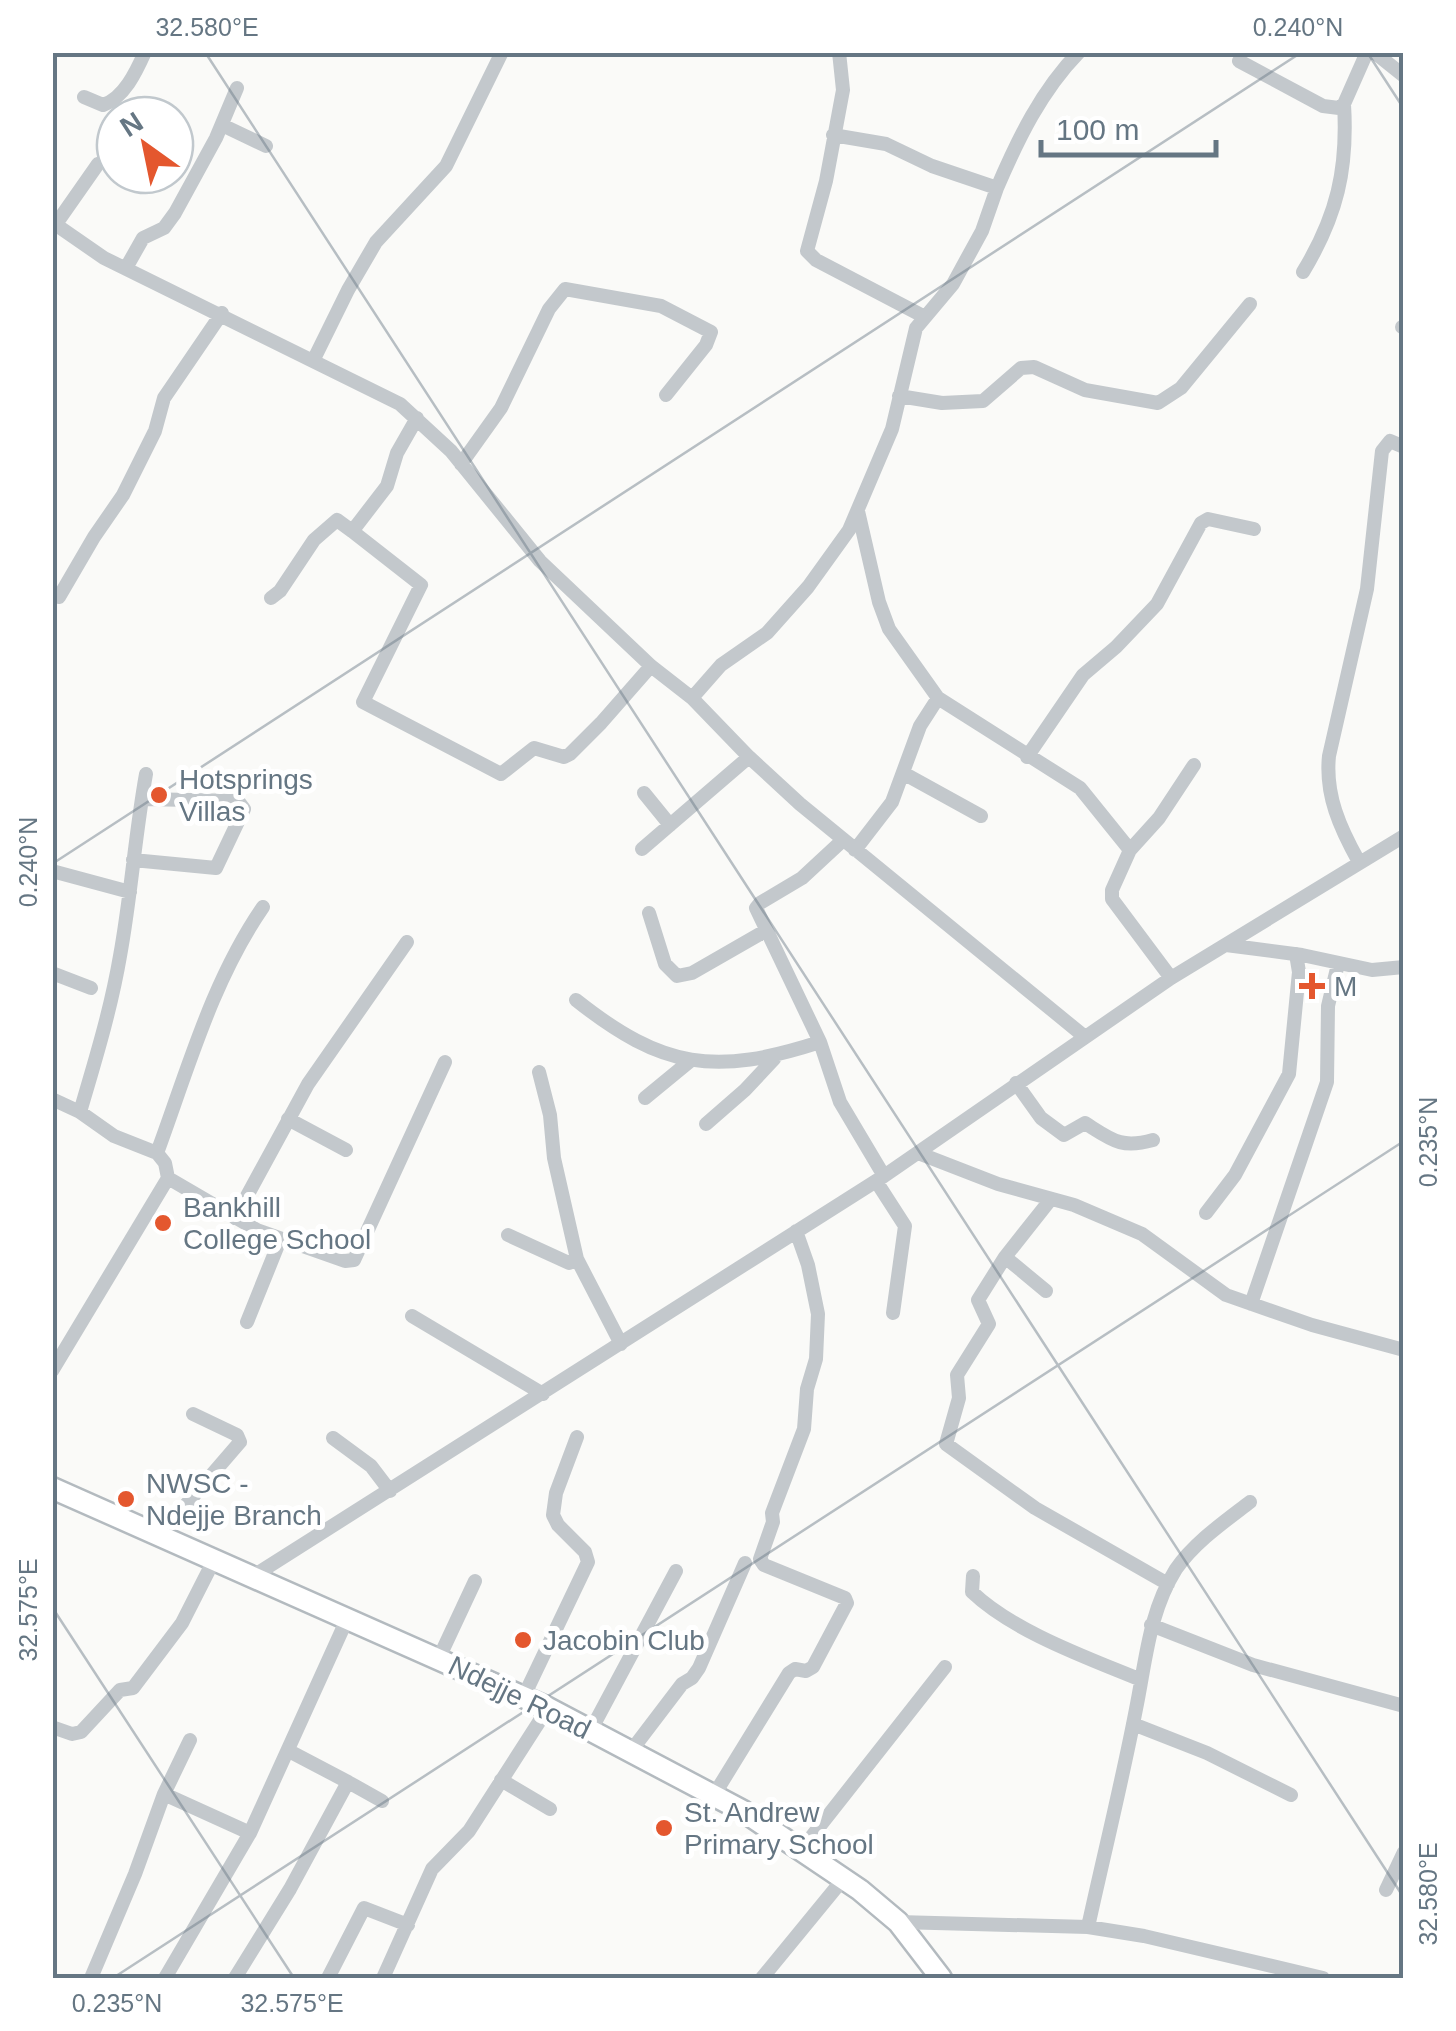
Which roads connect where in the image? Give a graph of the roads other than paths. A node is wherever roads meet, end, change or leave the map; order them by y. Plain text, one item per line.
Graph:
1 (145, 52) edge
2 (502, 52) edge
3 (839, 52) edge
4 (1078, 52) edge
5 (1370, 52) edge
6 (1239, 61) dead end
7 (1404, 76) edge
8 (237, 88) dead end
9 (84, 97) dead end
10 (1344, 104) junction
11 (222, 125) junction
12 (833, 135) junction
13 (266, 146) dead end
14 (95, 168) edge
15 (997, 188) junction
16 (54, 223) edge
17 (126, 268) junction
18 (1303, 272) dead end
19 (1250, 304) dead end
20 (222, 314) junction
21 (923, 316) junction
22 (314, 359) junction
23 (666, 394) dead end
24 (899, 396) junction
25 (417, 418) junction
26 (1404, 447) edge
27 (461, 464) junction
28 (858, 511) junction
29 (352, 530) junction
30 (1254, 530) dead end
31 (59, 597) dead end
32 (271, 598) dead end
33 (651, 666) junction
34 (692, 698) junction
35 (938, 698) junction
36 (1028, 756) junction
37 (748, 757) junction
38 (1194, 765) dead end
39 (903, 773) junction
40 (146, 774) dead end
41 (644, 793) dead end
42 (142, 799) junction
43 (980, 816) dead end
44 (670, 825) junction
45 (1404, 836) edge
46 (849, 844) junction
47 (642, 849) dead end
48 (1130, 850) junction
49 (133, 860) junction
50 (1359, 862) junction
51 (52, 871) edge
52 (130, 892) junction
53 (264, 907) dead end
54 (649, 913) dead end
55 (764, 931) junction
56 (407, 942) dead end
57 (1225, 945) junction
58 (1296, 954) junction
59 (1338, 964) junction
60 (1404, 968) edge
61 (52, 974) edge
62 (1171, 978) junction
63 (92, 988) dead end
64 (576, 1000) dead end
65 (1085, 1037) junction
66 (820, 1042) junction
67 (775, 1057) junction
68 (445, 1062) dead end
69 (690, 1062) junction
70 (539, 1072) dead end
71 (1016, 1082) junction
72 (646, 1098) dead end
73 (52, 1099) edge
74 (80, 1112) junction
75 (288, 1119) junction
76 (706, 1124) dead end
77 (1153, 1140) dead end
78 (346, 1150) dead end
79 (157, 1153) junction
80 (918, 1153) junction
81 (168, 1178) junction
82 (880, 1178) junction
83 (1051, 1199) junction
84 (1206, 1214) dead end
85 (234, 1218) junction
86 (796, 1231) junction
87 (508, 1234) dead end
88 (280, 1240) junction
89 (1005, 1257) junction
90 (578, 1259) junction
91 (1046, 1291) dead end
92 (1250, 1304) junction
93 (893, 1313) dead end
94 (412, 1316) dead end
95 (247, 1322) dead end
96 (621, 1344) junction
97 (1404, 1350) edge
98 (52, 1371) edge
99 (543, 1394) junction
100 (193, 1414) dead end
101 (577, 1436) dead end
102 (333, 1438) dead end
103 (52, 1488) edge
104 (390, 1490) junction
105 (1250, 1502) dead end
106 (159, 1536) junction
107 (213, 1562) junction
108 (745, 1563) dead end
109 (676, 1570) dead end
110 (254, 1575) junction
111 (973, 1576) dead end
112 (475, 1581) dead end
113 (1168, 1584) junction
114 (348, 1617) junction
115 (1151, 1624) junction
116 (439, 1658) junction
117 (945, 1667) dead end
118 (1140, 1680) junction
119 (523, 1698) junction
120 (1404, 1706) edge
121 (548, 1708) junction
122 (1133, 1724) junction
123 (52, 1727) edge
124 (591, 1730) junction
125 (190, 1740) dead end
126 (631, 1751) junction
127 (289, 1752) junction
128 (501, 1780) junction
129 (348, 1782) junction
130 (164, 1794) junction
131 (714, 1795) junction
132 (1291, 1795) dead end
133 (382, 1801) dead end
134 (550, 1809) dead end
135 (250, 1833) junction
136 (801, 1850) junction
137 (1404, 1852) edge
138 (844, 1878) junction
139 (1386, 1890) dead end
140 (898, 1922) junction
141 (408, 1925) junction
142 (1088, 1926) junction
143 (1277, 1973) edge
144 (91, 1978) edge
145 (165, 1978) edge
146 (234, 1978) edge
147 (328, 1978) edge
148 (383, 1978) edge
149 (762, 1978) edge
150 (941, 1978) edge
151 (1323, 1978) edge

1 - 9 street
2 - 22 street
3 - 12 street
4 - 15 street
5 - 7 street
5 - 10 street
6 - 10 street
8 - 11 street
10 - 18 street
11 - 13 street
11 - 17 street
12 - 15 street
12 - 21 street
14 - 16 street
15 - 21 street
16 - 17 street
17 - 20 street
19 - 24 street
20 - 22 street
20 - 31 street
21 - 24 street
22 - 25 street
23 - 27 street
24 - 28 street
25 - 27 street
25 - 29 street
26 - 50 street
27 - 33 street
28 - 34 street
28 - 35 street
29 - 32 street
29 - 33 street
30 - 36 street
33 - 34 street
34 - 37 street
35 - 36 street
35 - 39 street
36 - 48 street
37 - 44 street
37 - 46 street
38 - 48 street
39 - 43 street
39 - 46 street
40 - 42 street
41 - 44 street
42 - 49 street
42 - 49 street
44 - 47 street
45 - 50 street
46 - 55 street
46 - 65 street
48 - 62 street
49 - 52 street
50 - 57 street
51 - 52 street
52 - 74 street
53 - 79 street
54 - 55 street
55 - 66 street
56 - 75 street
57 - 58 street
57 - 62 street
58 - 59 street
58 - 84 street
59 - 60 street
59 - 92 street
61 - 63 street
62 - 65 street
64 - 69 street
65 - 71 street
66 - 67 street
66 - 82 street
67 - 69 street
67 - 76 street
68 - 88 street
69 - 72 street
70 - 90 street
71 - 77 street
71 - 80 street
73 - 74 street
74 - 79 street
75 - 78 street
75 - 85 street
79 - 81 street
80 - 82 street
80 - 83 street
81 - 85 street
81 - 98 street
82 - 86 street
82 - 93 street
83 - 89 street
83 - 92 street
85 - 88 street
86 - 96 street
86 - 131 street
87 - 90 street
88 - 95 street
89 - 91 street
89 - 113 street
90 - 96 street
92 - 97 street
94 - 99 street
96 - 99 street
99 - 104 street
100 - 106 street
101 - 119 street
102 - 104 street
103 - 106 street, Ndejje Road
104 - 110 street
105 - 113 street
106 - 107 street, Ndejje Road
107 - 110 street, Ndejje Road
107 - 123 street
108 - 126 street
109 - 124 street
110 - 114 street, Ndejje Road
111 - 118 street
112 - 116 street
113 - 115 street
114 - 116 street, Ndejje Road
114 - 127 street
115 - 118 street
115 - 120 street
116 - 119 street, Ndejje Road
117 - 136 street
118 - 122 street
119 - 121 street, Ndejje Road
121 - 124 street, Ndejje Road
121 - 128 street
122 - 132 street
122 - 142 street
124 - 126 street, Ndejje Road
125 - 130 street
126 - 131 street, Ndejje Road
127 - 129 street
127 - 135 street
128 - 134 street
128 - 141 street
129 - 133 street
129 - 146 street
130 - 135 street
130 - 144 street
131 - 136 street, Ndejje Road
135 - 145 street
136 - 138 street, Ndejje Road
137 - 139 street
138 - 140 street, Ndejje Road
138 - 149 street
140 - 142 street
140 - 150 street, Ndejje Road
141 - 147 street
141 - 148 street
142 - 143 street
143 - 151 street

